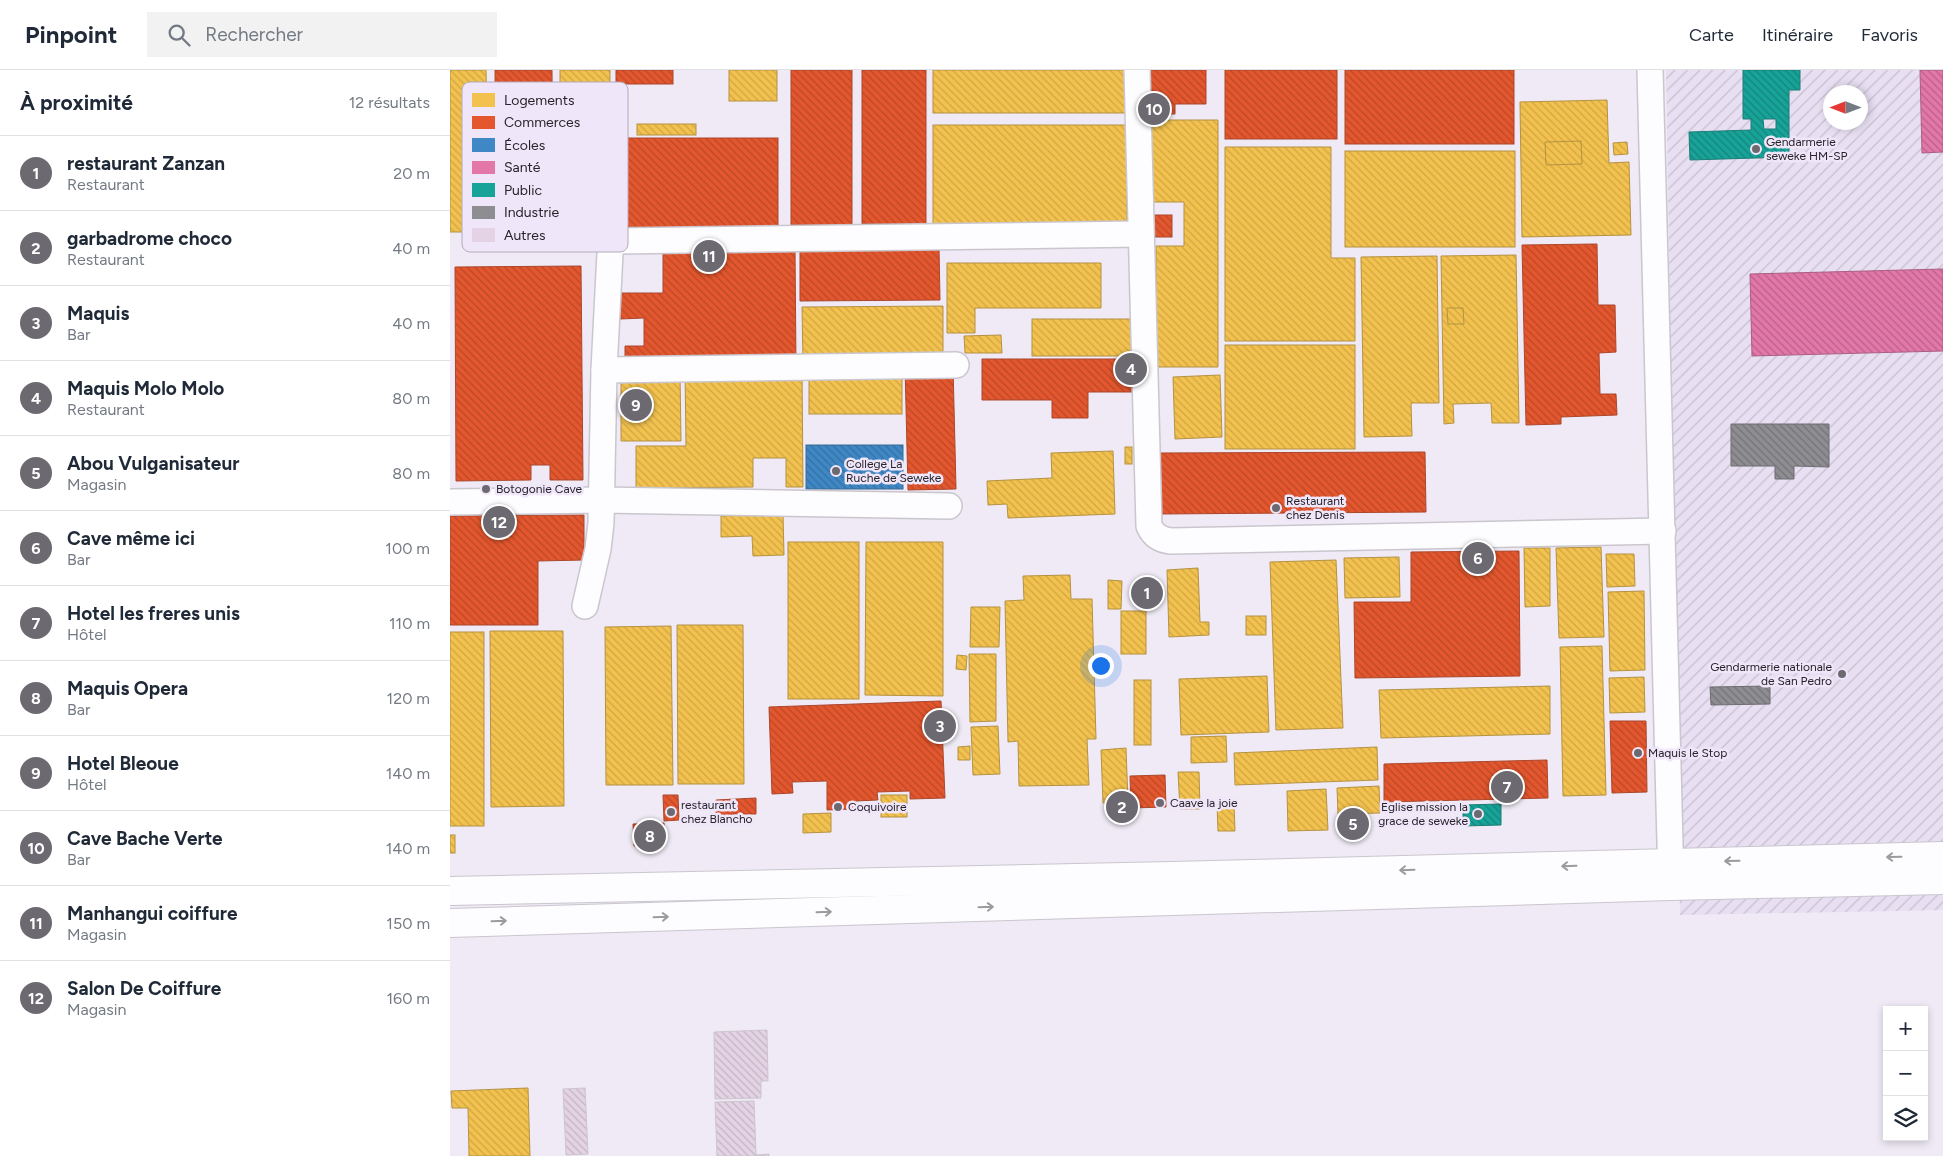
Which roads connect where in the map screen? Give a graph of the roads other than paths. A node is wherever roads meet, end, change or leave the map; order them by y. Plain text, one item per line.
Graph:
1 (1137, 70) edge
2 (1650, 70) edge
3 (1140, 234) junction
4 (628, 241) edge
5 (610, 252) edge
6 (956, 365) dead end
7 (604, 370) junction
8 (602, 500) junction
9 (450, 502) edge
10 (949, 506) dead end
11 (1662, 531) junction
12 (585, 606) dead end
13 (1943, 856) edge
14 (1671, 874) junction
15 (1943, 880) edge
16 (450, 891) edge
17 (450, 923) edge

1 - 3 street
2 - 11 street
3 - 4 street
3 - 11 street
5 - 7 street
6 - 7 street
7 - 8 street
8 - 9 street
8 - 10 street
8 - 12 street
11 - 14 street
13 -> 14 main road
14 - 15 main road
14 -> 16 main road
17 -> 14 main road

